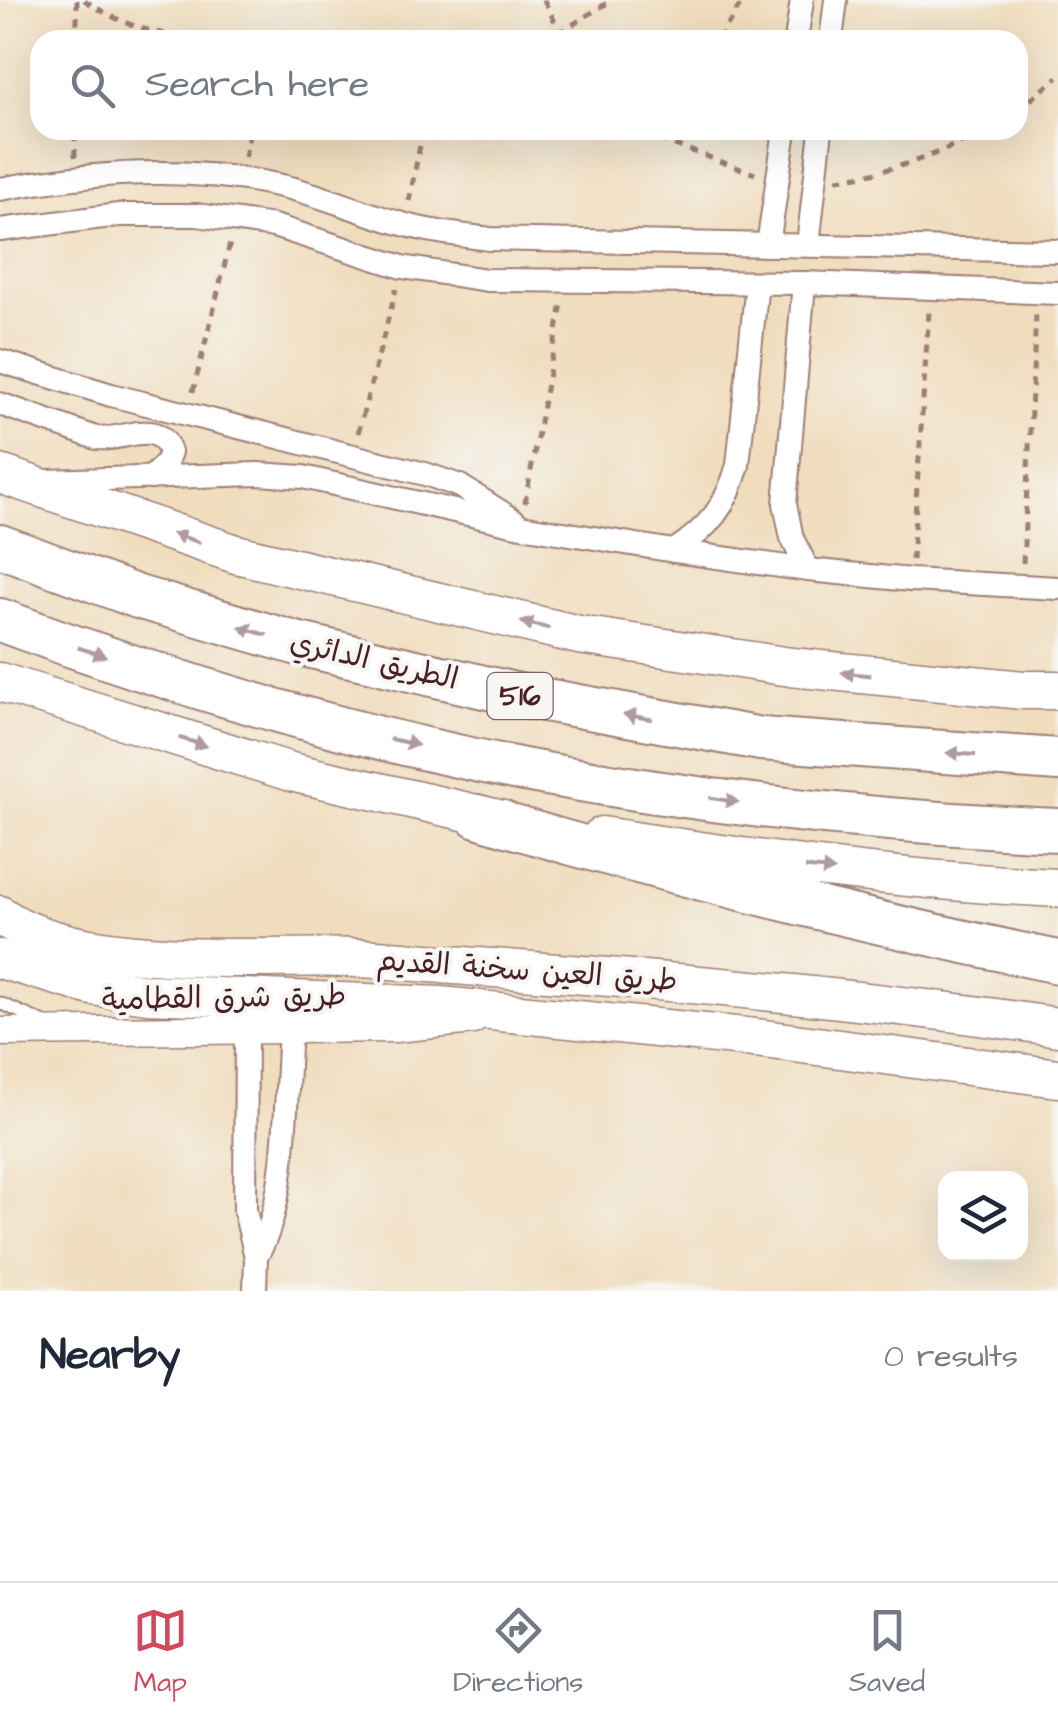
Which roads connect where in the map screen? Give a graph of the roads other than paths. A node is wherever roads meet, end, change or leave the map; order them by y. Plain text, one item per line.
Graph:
1 (836, 0) edge
2 (800, 1) edge
3 (797, 30) edge
4 (833, 30) edge
5 (783, 140) edge
6 (820, 140) edge
7 (0, 189) edge
8 (0, 230) edge
9 (768, 244) junction
10 (808, 245) junction
11 (1058, 251) edge
12 (757, 283) junction
13 (804, 283) junction
14 (1047, 292) edge
15 (0, 361) edge
16 (0, 404) edge
17 (10, 478) edge
18 (151, 478) junction
19 (521, 526) junction
20 (0, 546) edge
21 (674, 551) junction
22 (808, 570) junction
23 (1058, 588) edge
24 (0, 620) edge
25 (0, 682) edge
26 (1058, 690) edge
27 (1058, 760) edge
28 (477, 816) junction
29 (1058, 830) edge
30 (1058, 888) edge
31 (0, 914) edge
32 (0, 959) edge
33 (1058, 962) edge
34 (0, 1003) edge
35 (506, 1013) junction
36 (1058, 1026) edge
37 (246, 1030) junction
38 (290, 1030) junction
39 (1, 1031) edge
40 (65, 1031) junction
41 (1058, 1078) edge
42 (256, 1257) junction
43 (255, 1291) edge

1 - 4 street
2 - 3 street
5 - 9 street
6 - 10 street
7 - 9 street
8 - 12 street
9 - 10 street
10 - 11 street
12 - 13 street
12 - 21 street
13 - 14 street
13 - 22 street
15 - 19 street
16 - 18 street
17 - 18 street
26 -> 17 main road, 516
18 - 19 street
19 - 21 street
27 -> 20 highway, الطريق الدائري / 516
21 - 22 street
22 - 23 street
24 -> 29 highway, 516
25 -> 28 main road
28 -> 30 main road
28 - 33 highway
31 - 36 main road, طريق العين سخنة القديم
32 - 35 main road, طريق العين سخنة القديم
34 - 40 lane
35 - 38 street, طريق شرق القطامية
35 - 41 main road, طريق العين سخنة القديم
37 - 38 street, طريق شرق القطامية
37 - 40 street, طريق شرق القطامية
37 - 42 street
38 - 42 street
39 - 40 street, طريق شرق القطامية
42 - 43 street

